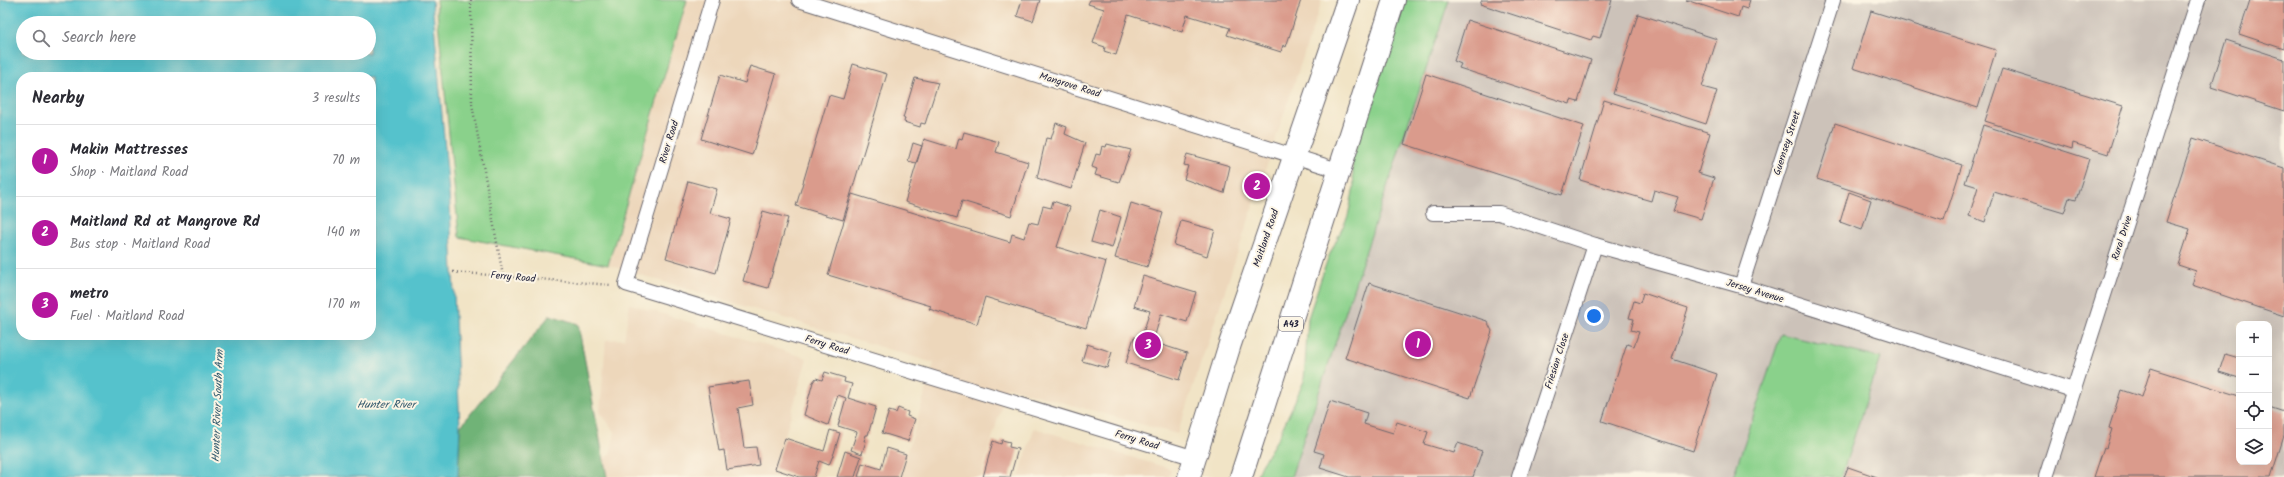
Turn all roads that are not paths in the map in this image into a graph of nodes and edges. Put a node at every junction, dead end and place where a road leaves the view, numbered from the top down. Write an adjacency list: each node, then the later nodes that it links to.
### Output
1 (712, 0): 11 (street, River Road)
2 (799, 0): 7 (street, Mangrove Road)
3 (1348, 0): 7 (highway, Maitland Road)
4 (1394, 0): 8 (highway, A43)
5 (1833, 0): 12 (street, Guernsey Street)
6 (2198, 0): 13 (street, Rural Drive)
7 (1293, 155): 8 (street, Mangrove Road); 14 (highway, Maitland Road)
8 (1341, 171): 15 (highway, A43)
9 (1433, 213): 10 (street, Jersey Avenue)
10 (1595, 245): 12 (street, Jersey Avenue); 16 (street, Friesian Close)
11 (626, 284): 14 (street, Ferry Road)
12 (1741, 286): 13 (street, Jersey Avenue)
13 (2074, 390): 17 (street, Rural Drive)
14 (1192, 467)
15 (1240, 477)
16 (1519, 477)
17 (2046, 477)

